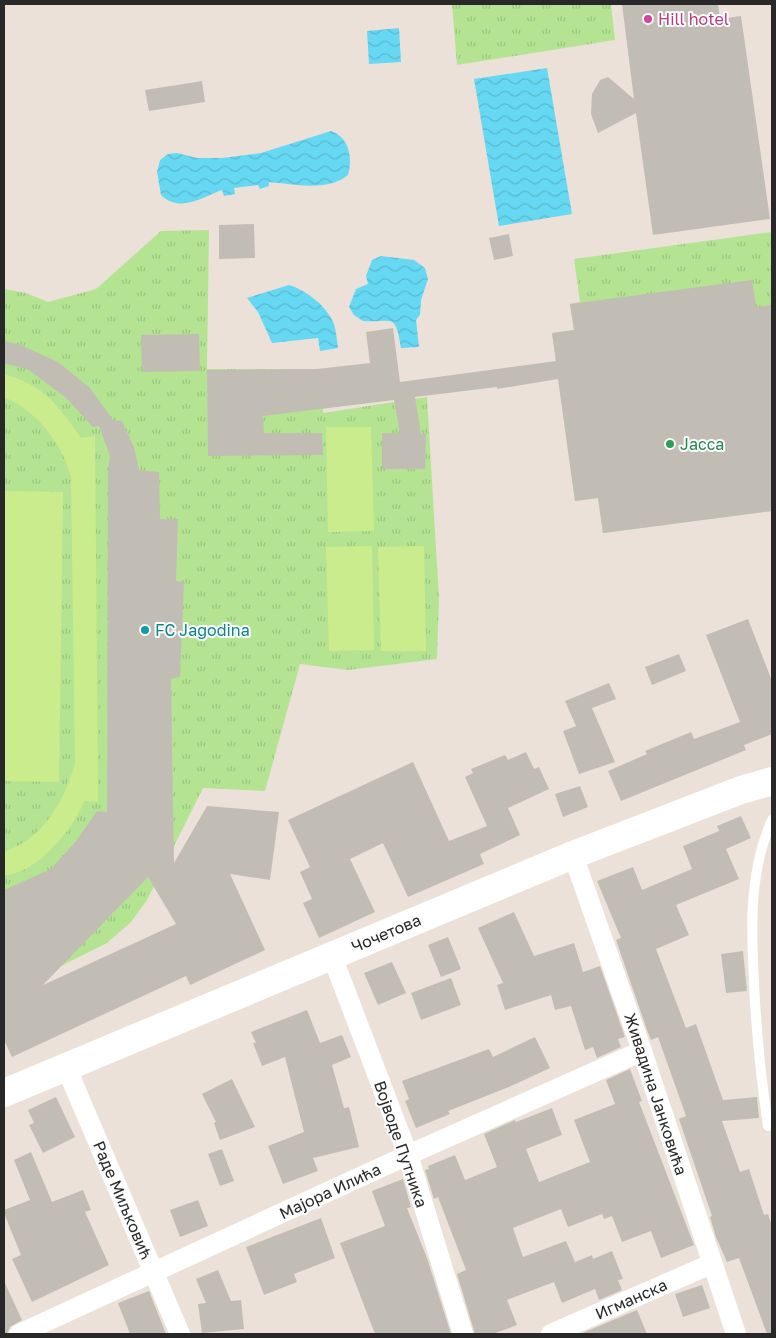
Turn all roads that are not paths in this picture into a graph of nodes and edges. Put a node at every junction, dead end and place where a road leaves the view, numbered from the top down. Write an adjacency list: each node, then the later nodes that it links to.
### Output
1 (772, 781): 3 (street, Чочетова)
2 (772, 820): 8 (lane)
3 (573, 855): 4 (street, Чочетова); 5 (street, Живадина Јанковића)
4 (332, 956): 6 (street, Чочетова); 9 (street, Војводе Путника)
5 (642, 1051): 9 (street, Мајора Илића); 10 (street, Живадина Јанковића)
6 (66, 1067): 7 (street, Чочетова); 11 (street, Раде Миљковић)
7 (4, 1093)
8 (768, 1126)
9 (408, 1155): 11 (street, Мајора Илића); 14 (street, Војводе Путника)
10 (711, 1264): 15 (street, Игманска); 16 (street, Живадина Јанковића)
11 (154, 1272): 12 (street, Мајора Илића); 13 (street, Раде Миљковић)
12 (19, 1334)
13 (180, 1334)
14 (463, 1334)
15 (551, 1334)
16 (736, 1334)

